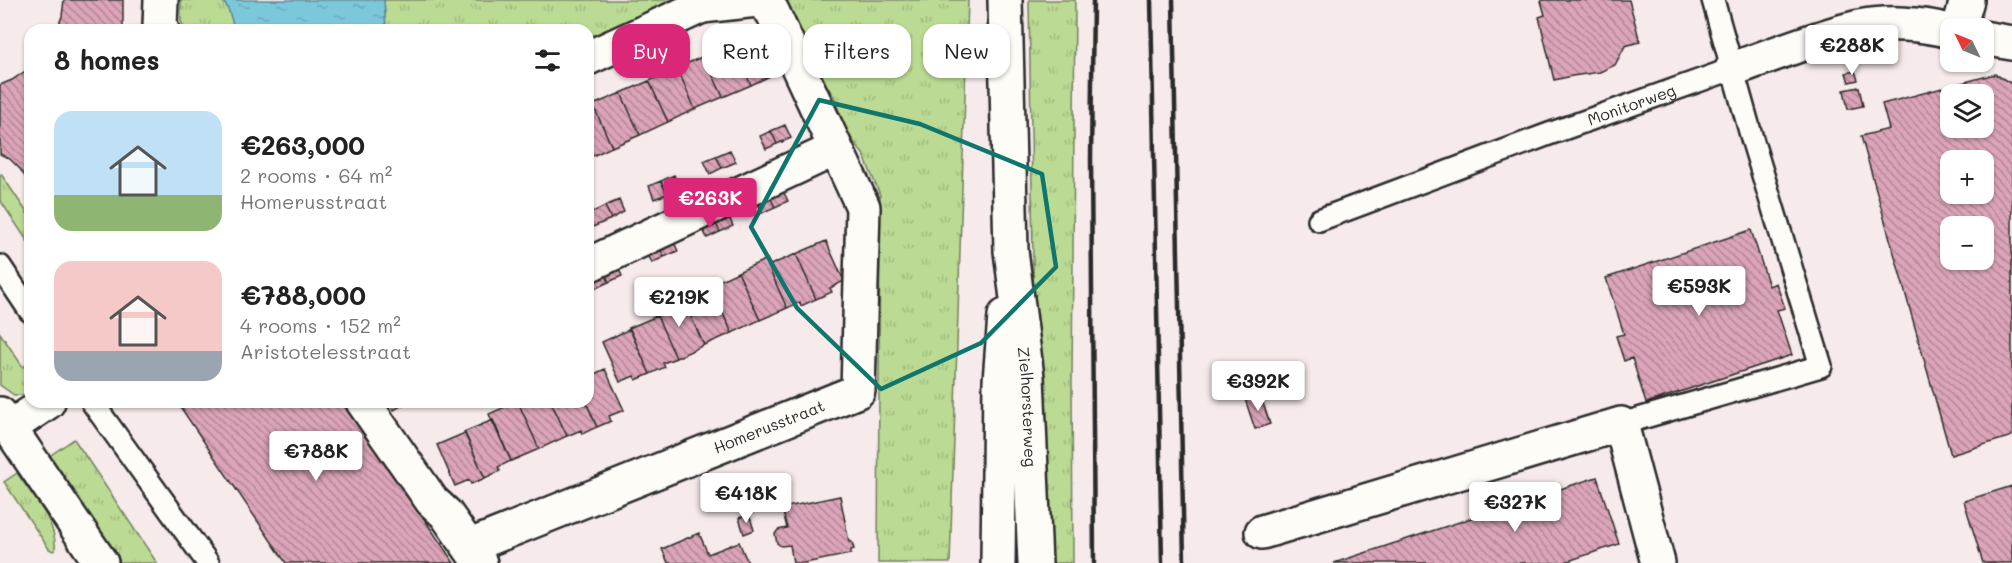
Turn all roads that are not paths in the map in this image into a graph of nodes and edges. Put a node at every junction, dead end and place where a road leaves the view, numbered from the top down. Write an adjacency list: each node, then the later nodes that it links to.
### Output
1 (160, 0): 8 (street)
2 (759, 0): 6 (street); 14 (street, Homerusstraat)
3 (1005, 0): 16 (street, Zielhorsterweg)
4 (1713, 0): 13 (lane)
5 (1966, 0): 7 (street)
6 (702, 3): 12 (street)
7 (1962, 18)
8 (160, 24)
9 (1940, 29): 13 (street, Monitorweg)
10 (1994, 40): 11 (street)
11 (2012, 43)
12 (594, 55)
13 (1732, 69): 15 (lane, Monitorweg); 24 (lane)
14 (836, 149): 17 (street); 26 (street, Homerusstraat)
15 (1319, 220)
16 (1011, 252): 29 (street, Zielhorsterweg); 30 (street, Zielhorsterweg)
17 (594, 262)
18 (0, 266): 19 (lane)
19 (24, 301)
20 (34, 408): 23 (street)
21 (96, 408): 28 (lane)
22 (367, 408): 26 (street)
23 (5, 421): 27 (street)
24 (1621, 424): 25 (street); 31 (street)
25 (1262, 532)
26 (475, 554)
27 (91, 560)
28 (208, 563)
29 (998, 563)
30 (1035, 563)
31 (1658, 563)

